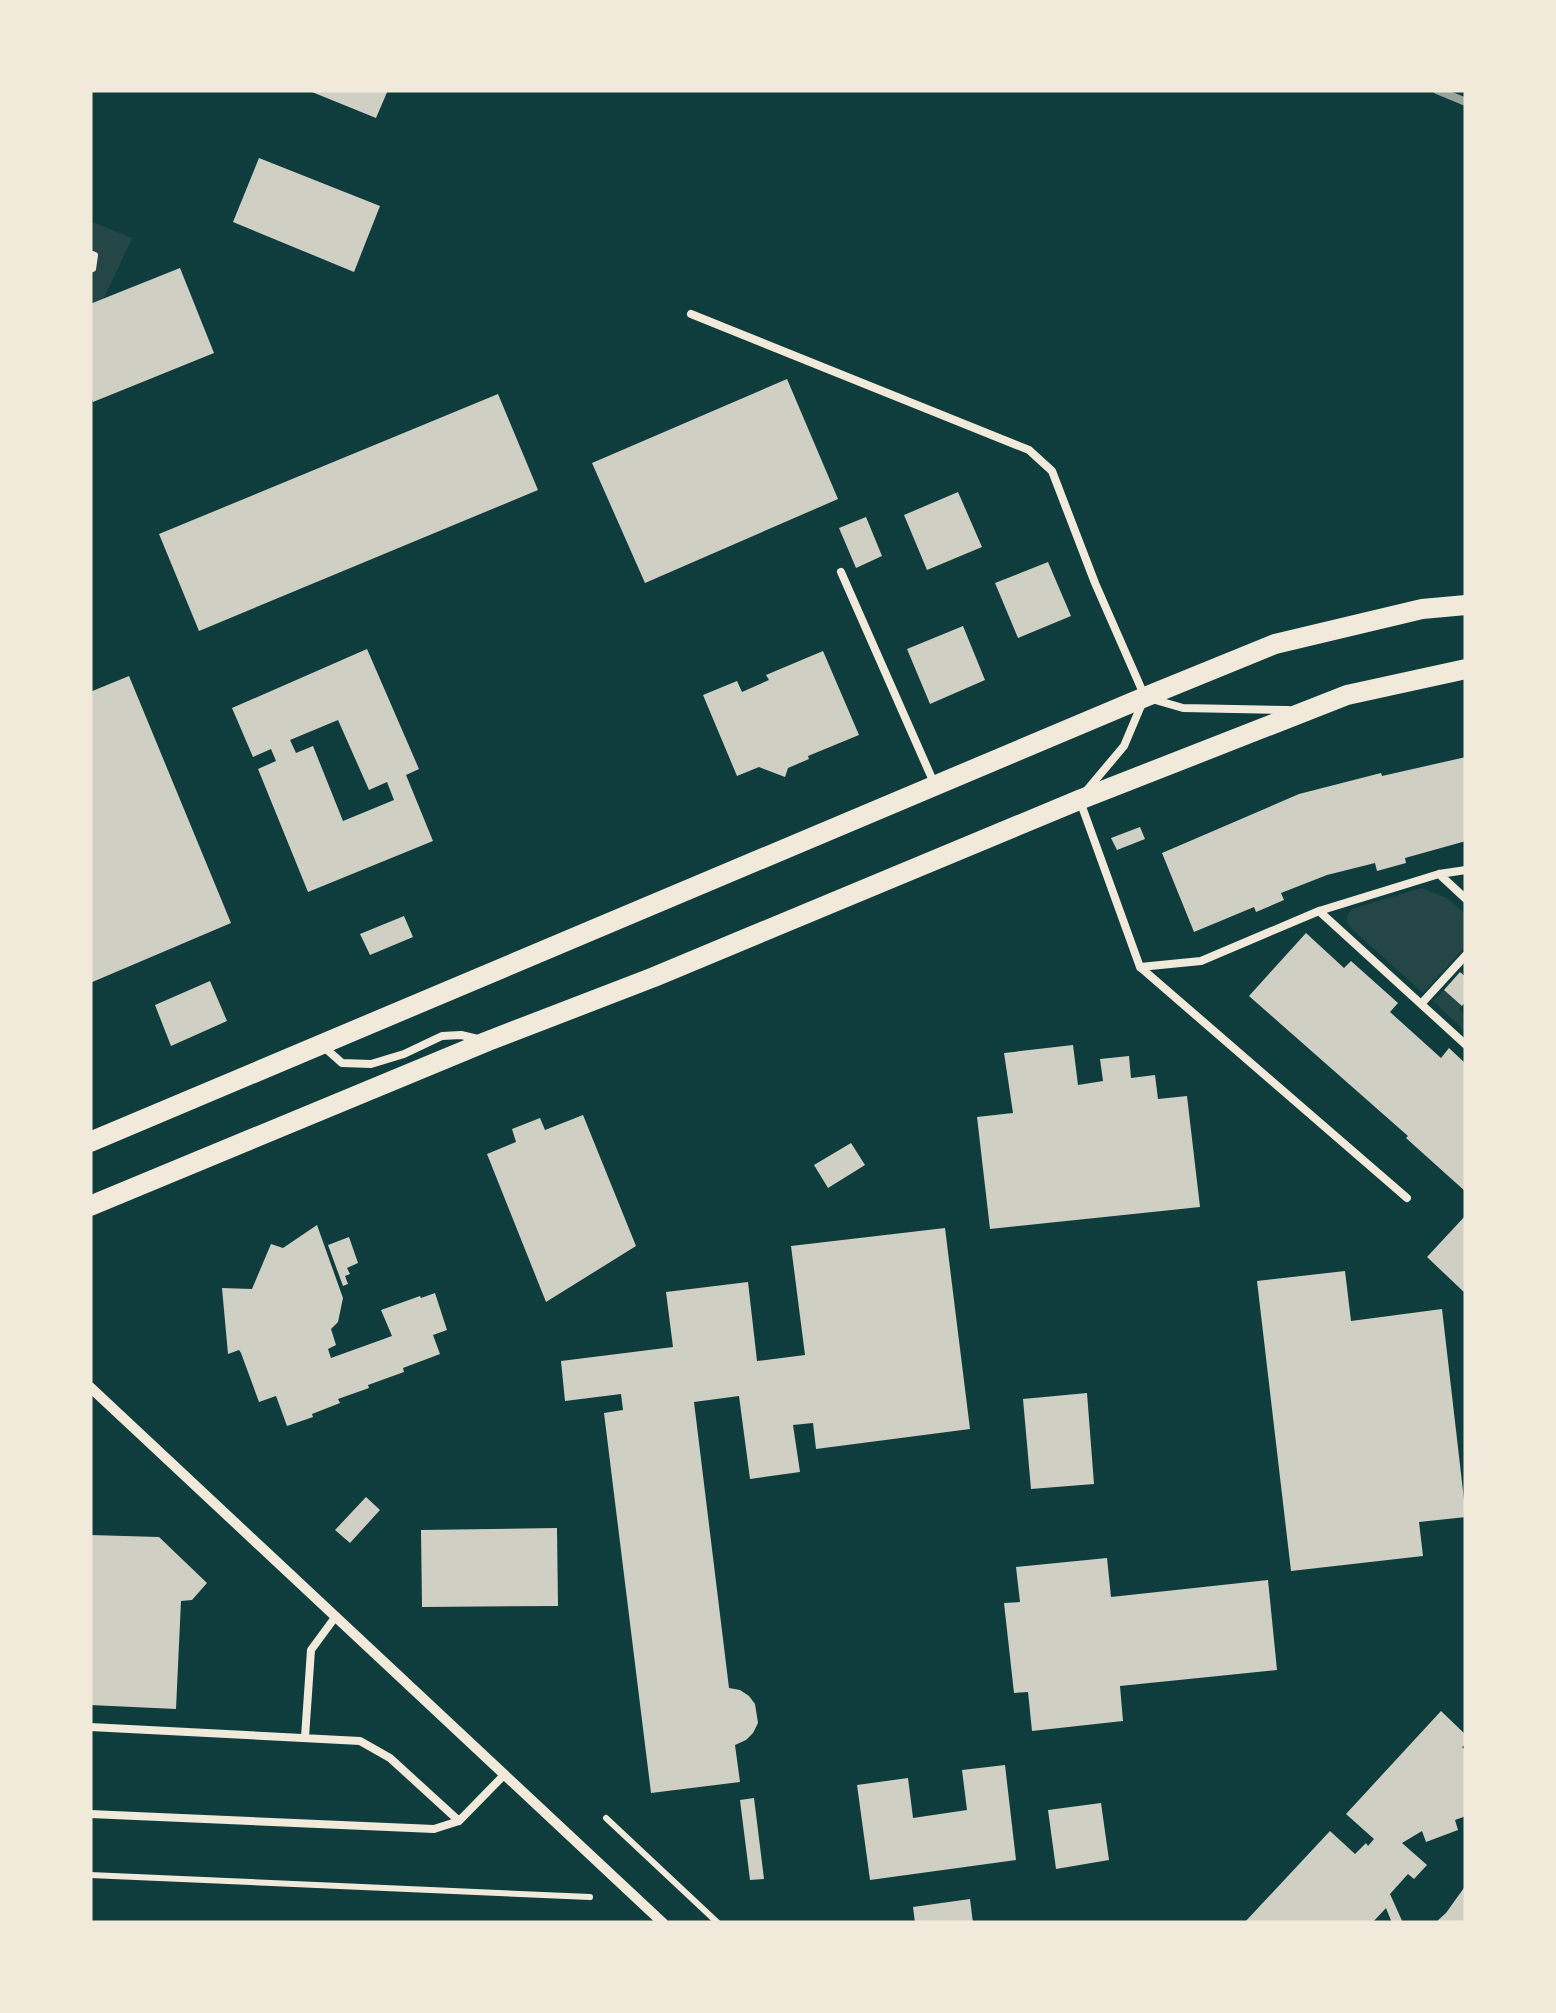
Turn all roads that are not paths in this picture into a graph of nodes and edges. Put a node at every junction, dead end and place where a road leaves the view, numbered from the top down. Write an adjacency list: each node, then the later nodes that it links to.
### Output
1 (690, 314): 5 (lane)
2 (840, 572): 7 (lane)
3 (1466, 606): 5 (main road)
4 (1466, 670): 6 (main road)
5 (1144, 697): 6 (lane); 7 (main road); 8 (lane)
6 (1304, 711): 8 (main road)
7 (935, 786): 17 (main road)
8 (1079, 800): 14 (lane); 16 (main road)
9 (1466, 870): 10 (lane)
10 (1438, 874): 11 (lane); 12 (lane)
11 (1466, 898)
12 (1319, 911): 14 (lane); 15 (lane)
13 (1466, 955): 15 (lane)
14 (1140, 967): 20 (lane)
15 (1421, 1004): 18 (lane)
16 (488, 1041): 17 (lane); 21 (main road)
17 (321, 1044): 19 (main road)
18 (1466, 1045)
19 (90, 1142)
20 (1407, 1198)
21 (90, 1206)
22 (90, 1388): 23 (street)
23 (336, 1616): 25 (lane); 26 (street)
24 (90, 1727): 25 (lane)
25 (306, 1737): 28 (lane)
26 (505, 1774): 28 (lane); 29 (street)
27 (90, 1814): 28 (lane)
28 (459, 1822)
29 (664, 1923)

